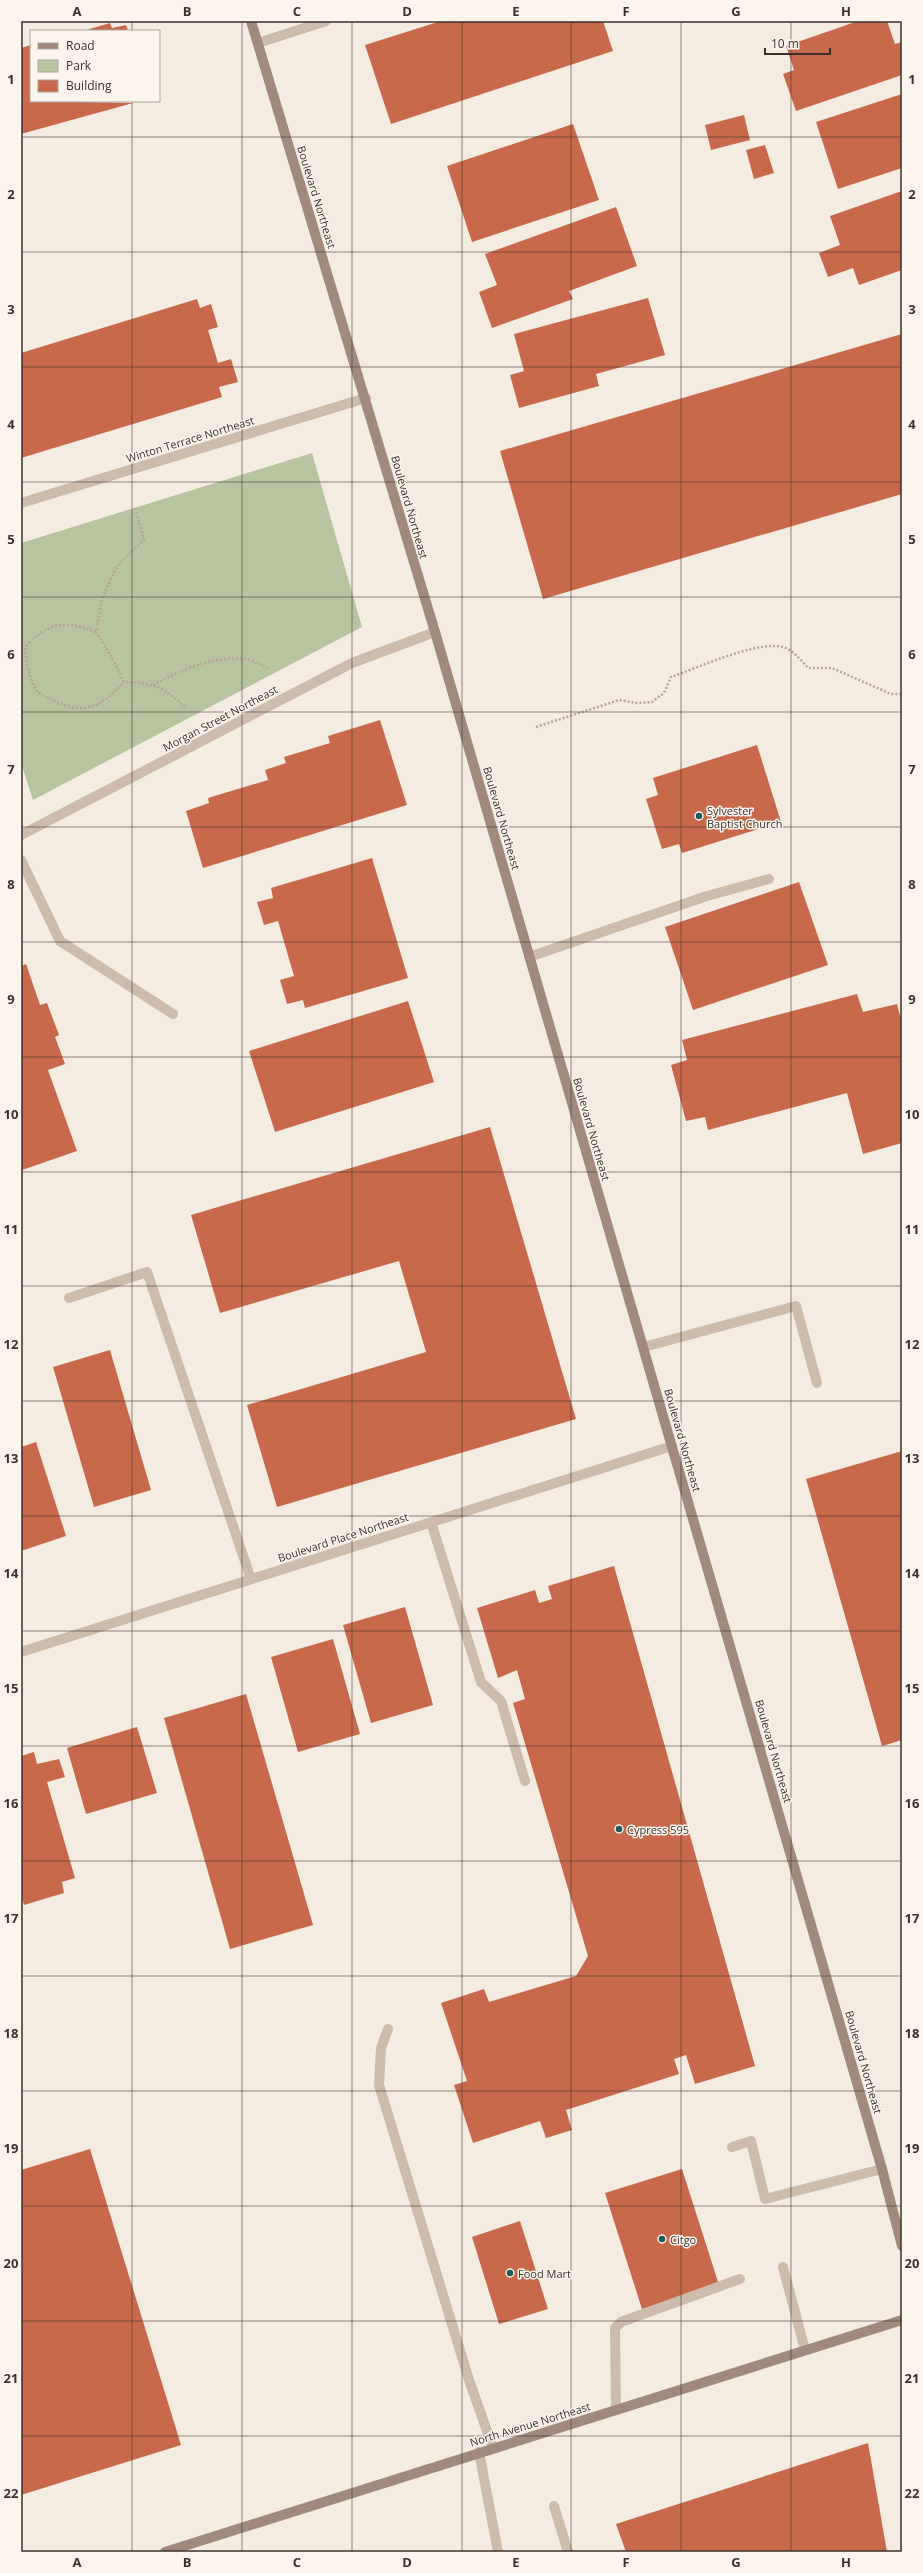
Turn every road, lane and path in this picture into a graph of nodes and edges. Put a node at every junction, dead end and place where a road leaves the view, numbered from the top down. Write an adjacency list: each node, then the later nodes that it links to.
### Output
1 (251, 21): 3 (main road, Boulevard Northeast)
2 (326, 21): 3 (street)
3 (258, 43): 4 (main road, Boulevard Northeast)
4 (366, 398): 5 (street, Winton Terrace Northeast); 8 (main road, Boulevard Northeast)
5 (21, 503)
6 (135, 508): 7 (path)
7 (96, 632): 10 (path); 10 (path)
8 (435, 632): 15 (street, Morgan Street Northeast); 18 (main road, Boulevard Northeast)
9 (268, 668): 11 (path)
10 (124, 682): 11 (path)
11 (153, 686): 13 (path)
12 (902, 694): 14 (path)
13 (186, 708)
14 (536, 727)
15 (21, 835)
16 (21, 860): 19 (street)
17 (769, 879): 18 (street)
18 (530, 957): 21 (main road, Boulevard Northeast)
19 (173, 1014)
20 (69, 1298): 25 (street)
21 (644, 1347): 22 (street); 23 (main road, Boulevard Northeast)
22 (817, 1383)
23 (672, 1446): 24 (street, Boulevard Place Northeast); 30 (main road, Boulevard Northeast)
24 (431, 1522): 25 (street, Boulevard Place Northeast); 27 (street)
25 (251, 1578): 26 (street, Boulevard Place Northeast)
26 (21, 1652)
27 (525, 1781)
28 (388, 2029): 37 (street)
29 (732, 2147): 30 (street)
30 (882, 2169): 31 (main road, Boulevard Northeast)
31 (902, 2246)
32 (783, 2267): 35 (street)
33 (740, 2279): 36 (street)
34 (902, 2320): 35 (main road, North Avenue Northeast)
35 (805, 2350): 36 (main road, North Avenue Northeast)
36 (616, 2410): 37 (main road, North Avenue Northeast)
37 (494, 2448): 38 (main road, North Avenue Northeast)
38 (479, 2452): 40 (main road, North Avenue Northeast); 41 (street)
39 (554, 2506): 42 (street)
40 (165, 2552)
41 (498, 2552)
42 (568, 2552)

